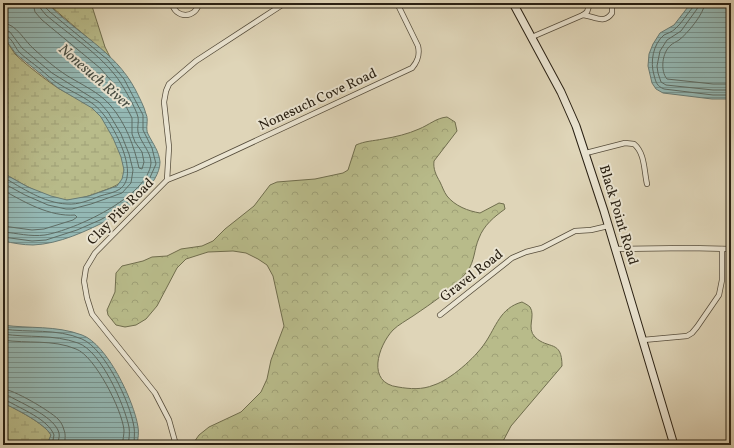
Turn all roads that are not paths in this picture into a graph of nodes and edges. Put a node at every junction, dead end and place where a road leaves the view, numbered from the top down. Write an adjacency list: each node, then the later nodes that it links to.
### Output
1 (172, 3): 2 (street)
2 (199, 3)
3 (285, 3): 11 (street, Clay Pits Road)
4 (397, 3): 11 (street, Nonesuch Cove Road)
5 (513, 3): 9 (main road, Black Point Road)
6 (590, 3): 8 (street)
7 (612, 3): 8 (street)
8 (583, 15): 9 (street)
9 (532, 37): 10 (main road, Black Point Road)
10 (586, 154): 12 (street); 13 (main road, Black Point Road)
11 (167, 180): 19 (street, Clay Pits Road)
12 (647, 184)
13 (608, 226): 14 (main road, Black Point Road); 17 (street, Gravel Road)
14 (616, 249): 15 (street); 18 (main road, Black Point Road)
15 (722, 249): 16 (street); 18 (street)
16 (731, 249)
17 (440, 315)
18 (643, 340): 20 (main road, Black Point Road)
19 (176, 445)
20 (674, 445)

